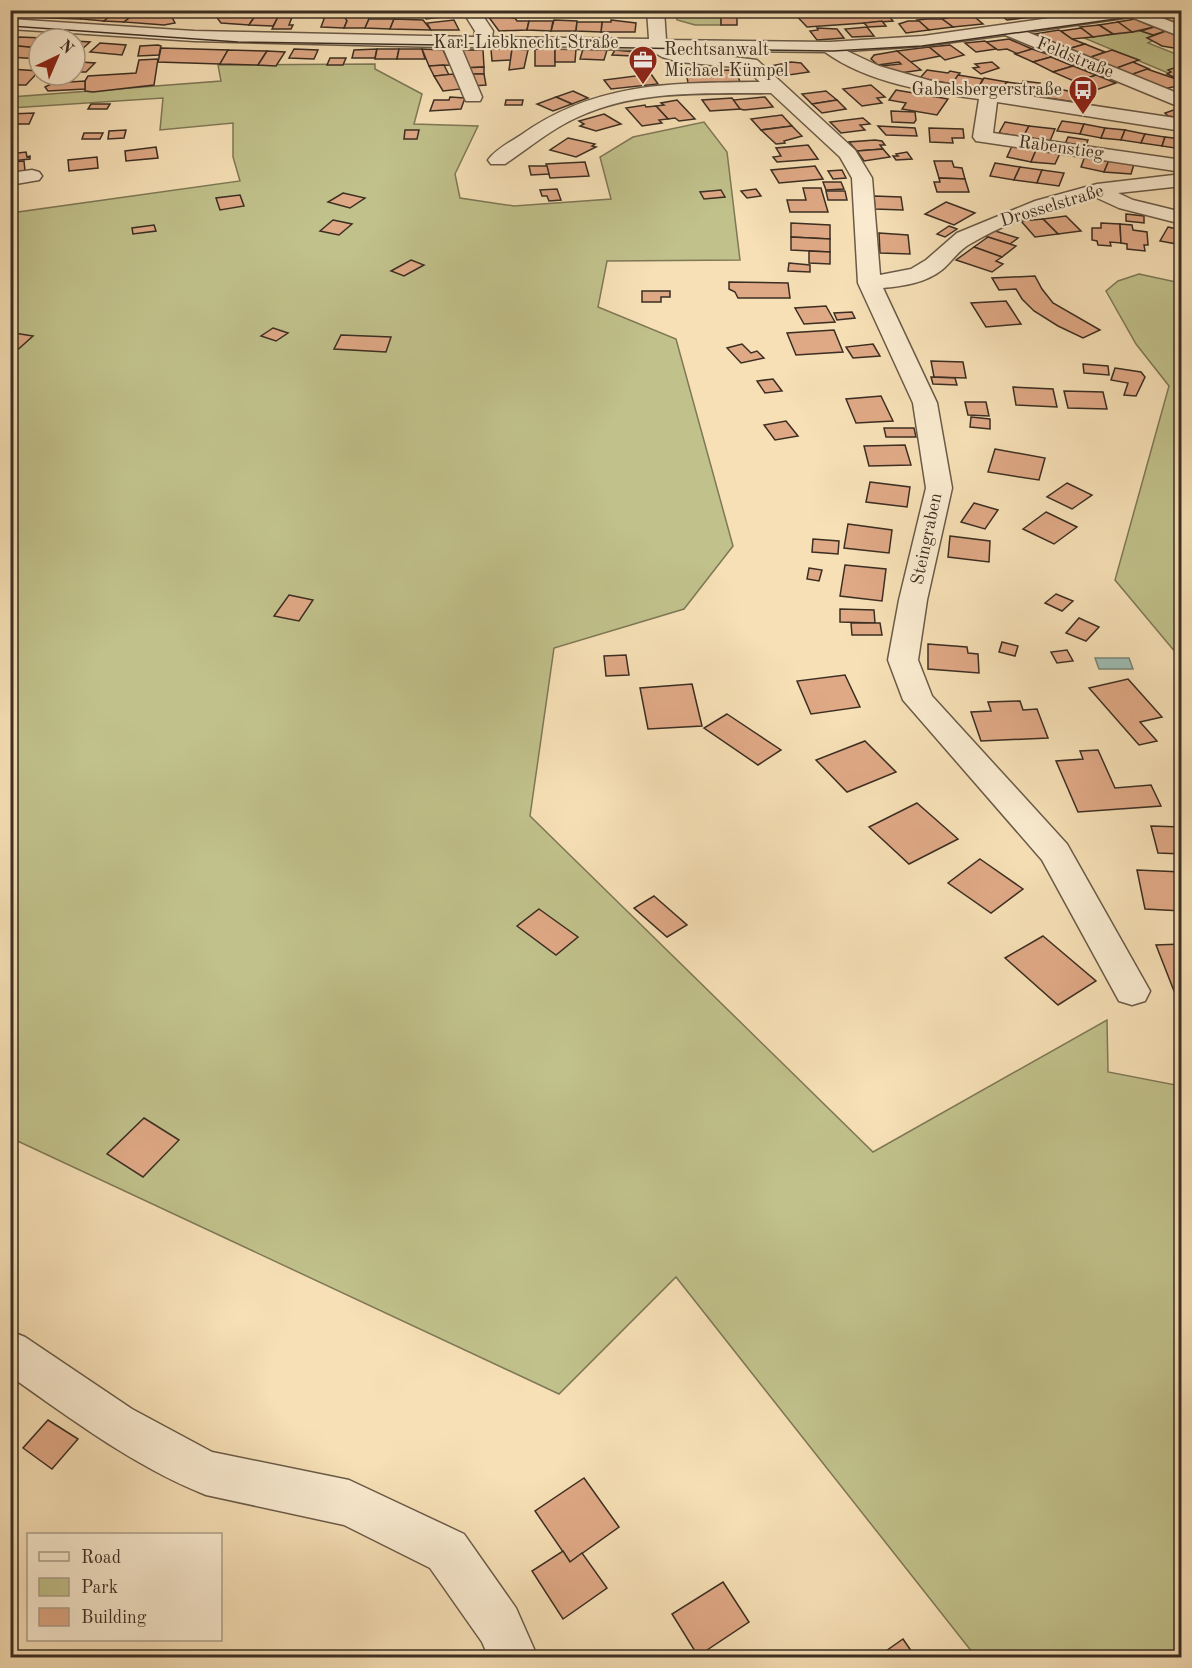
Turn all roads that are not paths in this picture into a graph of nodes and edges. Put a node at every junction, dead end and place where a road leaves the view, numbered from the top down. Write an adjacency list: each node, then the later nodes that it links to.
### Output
1 (470, 10): 9 (street)
2 (655, 10): 10 (street)
3 (1136, 11): 6 (street, Karl-Liebknecht-Straße); 7 (street)
4 (987, 17): 6 (street, Feldstraße)
5 (10, 24): 8 (street, Karl-Liebknecht-Straße)
6 (1007, 30): 11 (street, Karl-Liebknecht-Straße); 15 (street, Feldstraße)
7 (1182, 32)
8 (450, 42): 9 (street, Karl-Liebknecht-Straße); 14 (street)
9 (482, 43): 10 (street, Karl-Liebknecht-Straße)
10 (658, 44): 11 (street, Karl-Liebknecht-Straße); 12 (street, Steingraben)
11 (830, 47): 13 (street)
12 (776, 87): 18 (street); 25 (street, Steingraben)
13 (989, 95): 16 (street); 19 (street, Rabenstieg)
14 (473, 97)
15 (1178, 98): 16 (street)
16 (1136, 118): 17 (street)
17 (1182, 125)
18 (498, 160)
19 (1182, 166)
20 (32, 176): 21 (street)
21 (10, 179)
22 (1182, 180): 23 (street, Drosselstraße)
23 (1097, 190): 24 (street); 25 (street, Drosselstraße)
24 (1182, 218)
25 (868, 283): 26 (street, Steingraben)
26 (1132, 991)
27 (10, 1351): 28 (street)
28 (514, 1658)

